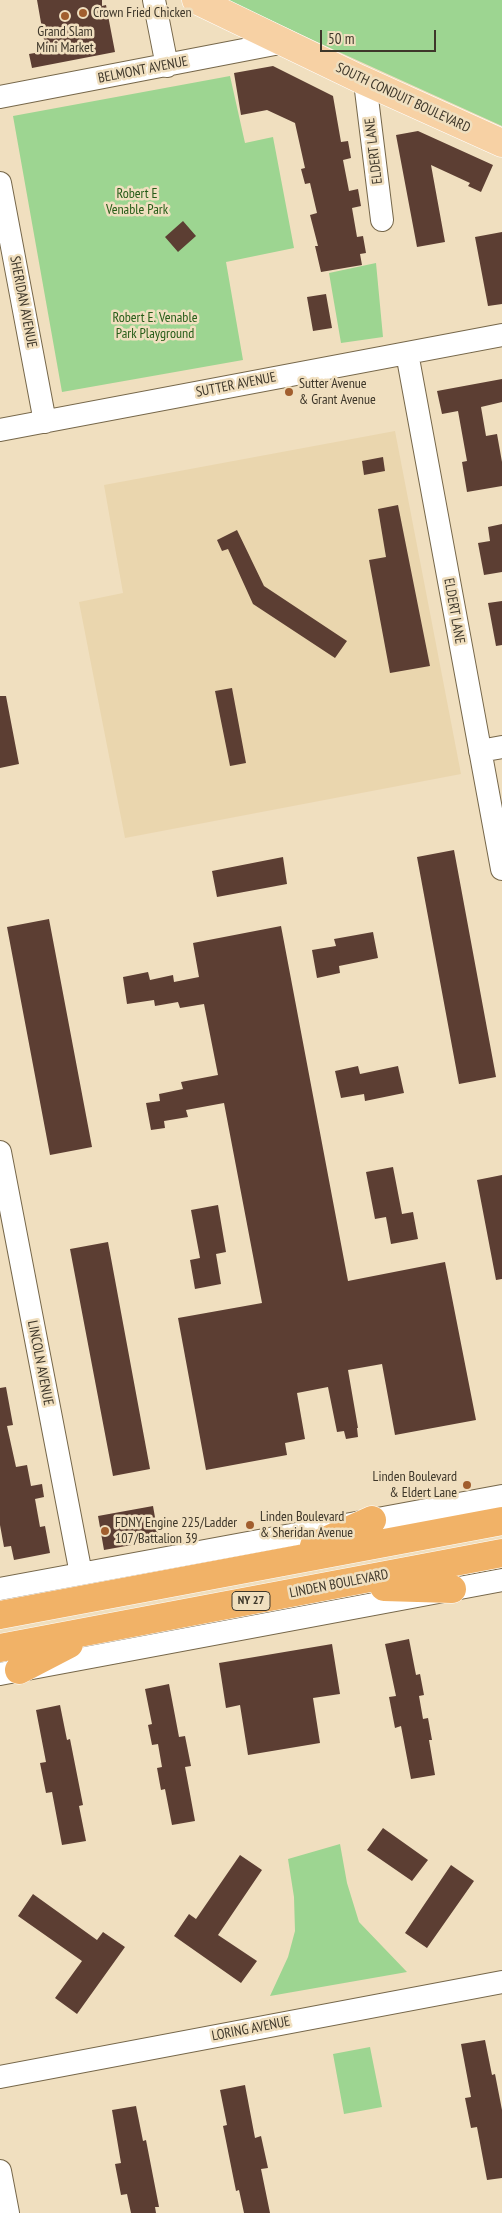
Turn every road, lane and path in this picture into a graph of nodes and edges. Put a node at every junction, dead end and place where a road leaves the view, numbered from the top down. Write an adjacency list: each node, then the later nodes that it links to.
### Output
1 (154, 0): 4 (street)
2 (196, 0): 3 (main road, SOUTH CONDUIT BOULEVARD)
3 (286, 42): 4 (street, BELMONT AVENUE); 5 (main road, SOUTH CONDUIT BOULEVARD)
4 (167, 66): 6 (street, BELMONT AVENUE)
5 (365, 82): 7 (main road, SOUTH CONDUIT BOULEVARD); 9 (street, ELDERT LANE)
6 (0, 97)
7 (502, 143)
8 (0, 183): 12 (street, SHERIDAN AVENUE)
9 (382, 220)
10 (502, 335): 11 (street, SUTTER AVENUE)
11 (407, 353): 12 (street, SUTTER AVENUE); 15 (street, ELDERT LANE)
12 (45, 422): 13 (street, SUTTER AVENUE)
13 (0, 430)
14 (502, 747): 15 (street)
15 (480, 751): 16 (street, ELDERT LANE)
16 (502, 869)
17 (0, 1152): 18 (street, LINCOLN AVENUE)
18 (10, 1254): 24 (street, LINCOLN AVENUE)
19 (502, 1496): 20 (street)
20 (372, 1520): 23 (highway); 24 (street)
21 (502, 1521): 23 (highway, NY 27)
22 (502, 1553): 26 (highway, LINDEN BOULEVARD / NY 27)
23 (274, 1564): 29 (highway, NY 27)
24 (81, 1574): 27 (street)
25 (502, 1580): 28 (street, LINDEN BOULEVARD)
26 (335, 1585): 28 (highway); 30 (highway, LINDEN BOULEVARD / NY 27)
27 (0, 1589)
28 (452, 1589): 32 (street, LINDEN BOULEVARD)
29 (0, 1615)
30 (92, 1631): 31 (highway, LINDEN BOULEVARD / NY 27); 32 (highway)
31 (0, 1648)
32 (10, 1672)
33 (502, 1982): 34 (street, LORING AVENUE)
34 (0, 2077)
35 (0, 2171): 36 (street)
36 (8, 2213)

